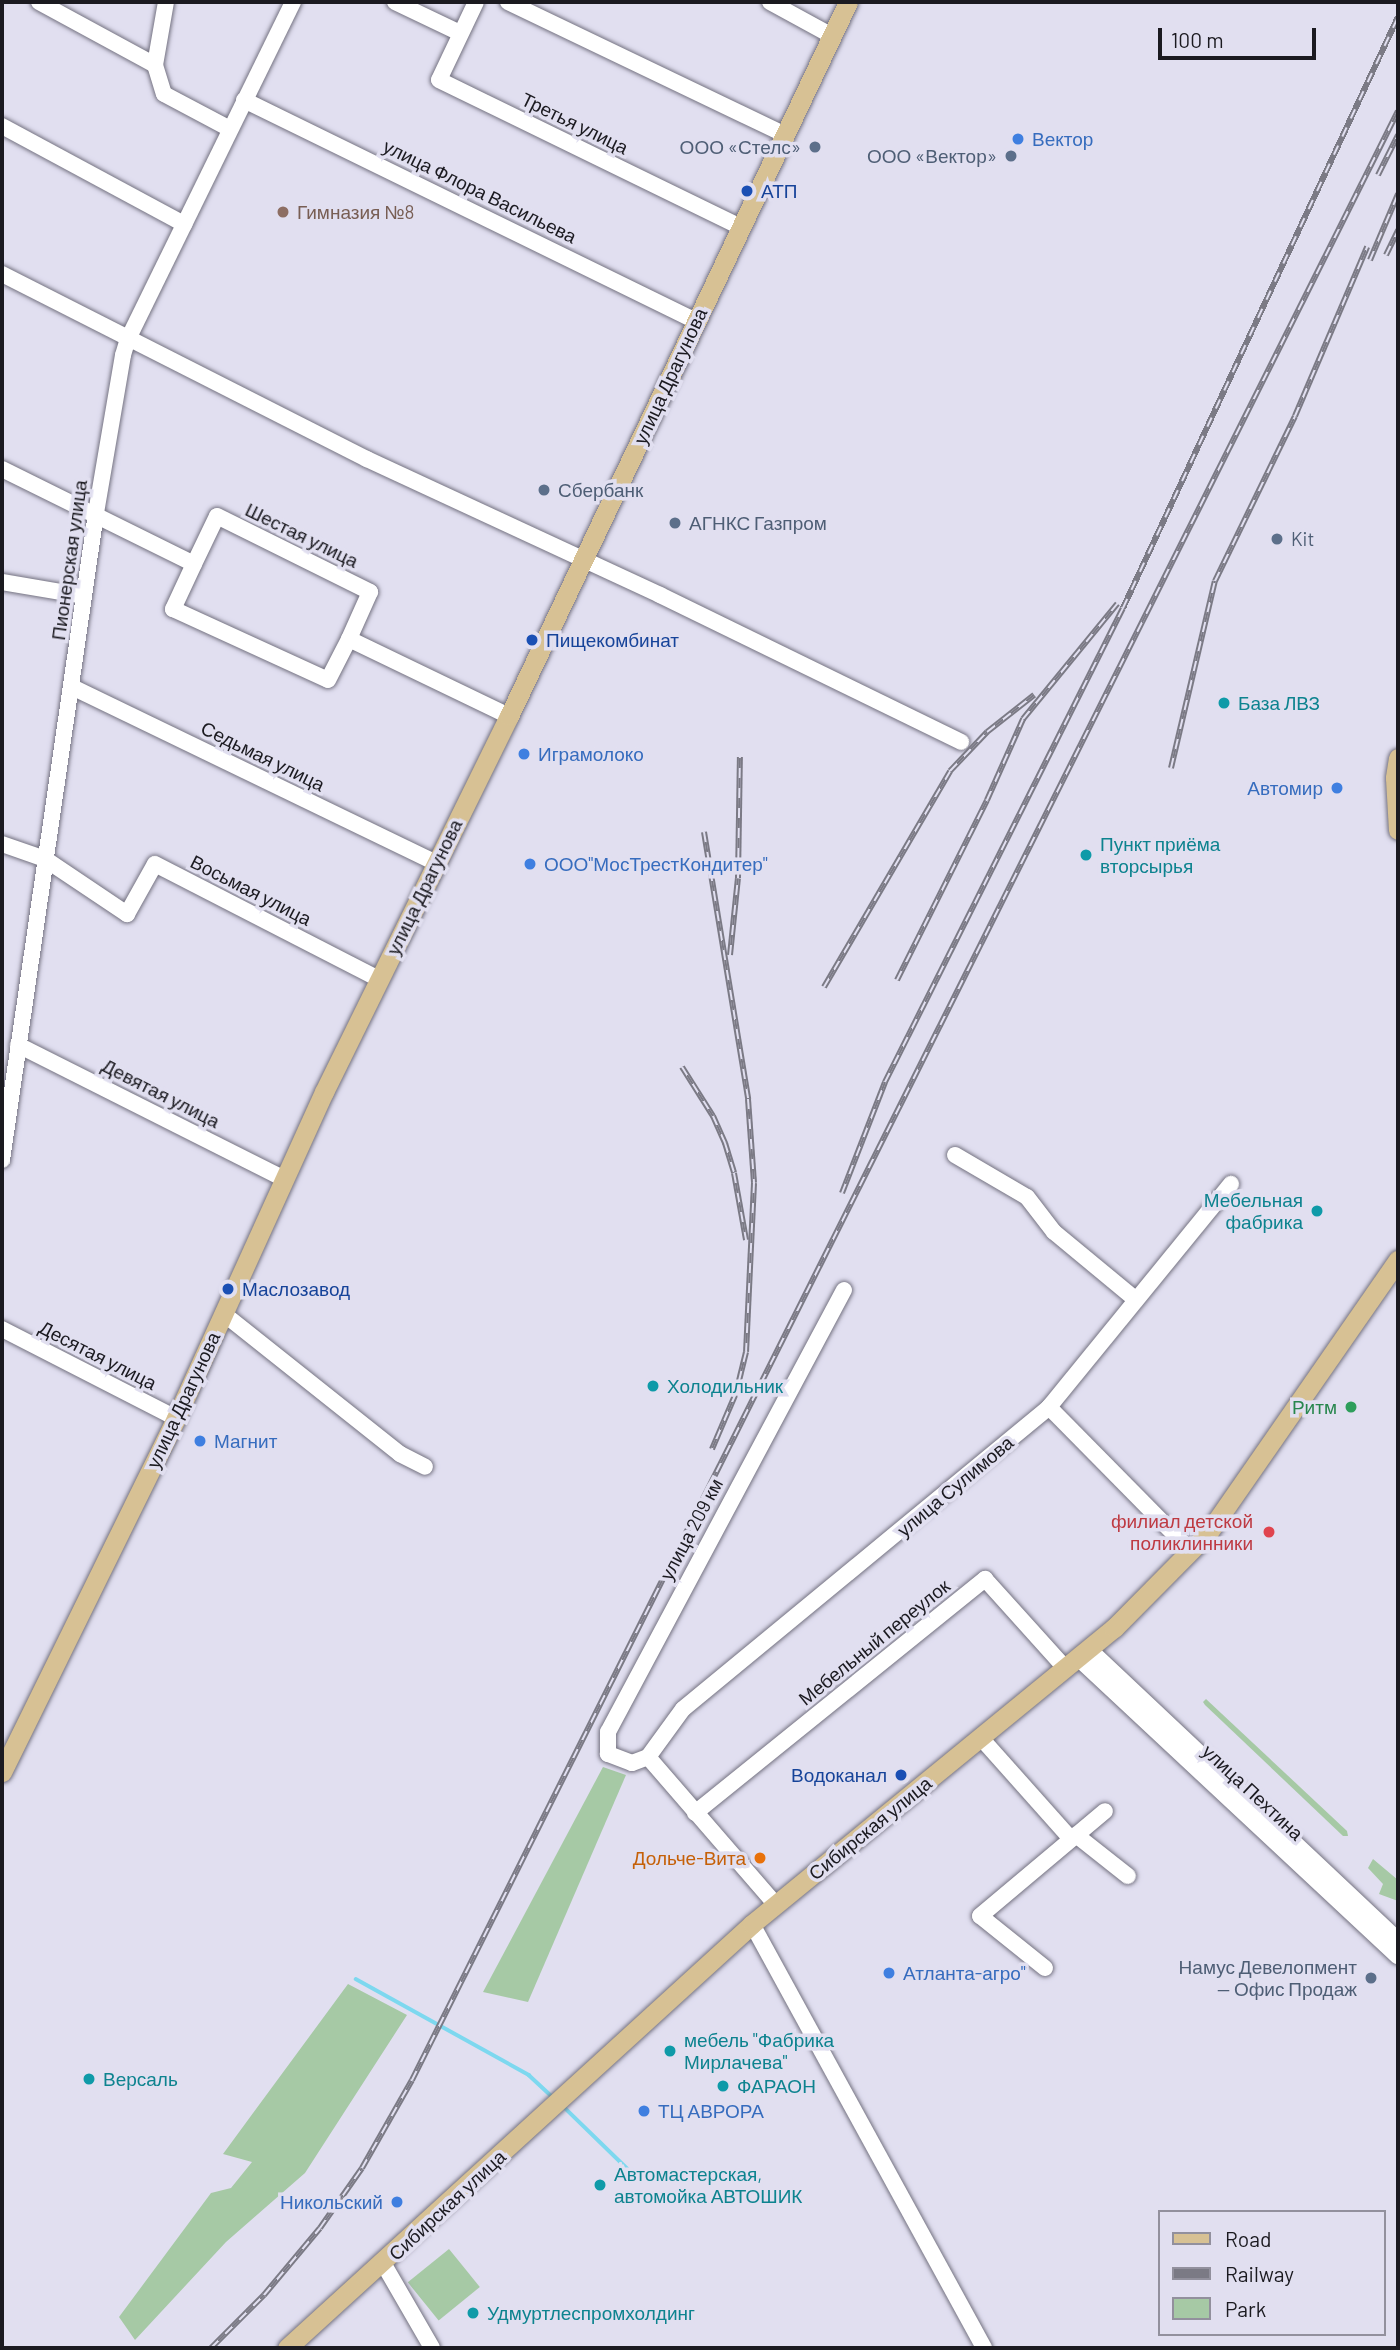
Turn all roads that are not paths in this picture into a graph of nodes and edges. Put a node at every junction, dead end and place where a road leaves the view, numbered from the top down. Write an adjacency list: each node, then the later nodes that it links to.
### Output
1 (39, 2): 11 (street)
2 (166, 2): 11 (street)
3 (293, 2): 12 (street, Пионерская улица)
4 (395, 2): 9 (street)
5 (476, 2): 9 (street, Третья улица)
6 (508, 2): 15 (street)
7 (770, 2): 10 (street)
8 (848, 2): 10 (main road, улица Драгунова)
9 (460, 33): 17 (street, Третья улица)
10 (832, 36): 15 (main road, улица Драгунова)
11 (155, 65): 14 (street)
12 (244, 100): 14 (street, Пионерская улица); 19 (street, улица Флора Васильева)
13 (2, 126): 16 (street)
14 (230, 129): 16 (street, Пионерская улица)
15 (785, 135): 17 (main road, улица Драгунова)
16 (184, 224): 20 (street, Пионерская улица)
17 (740, 227): 19 (main road, улица Драгунова)
18 (2, 274): 20 (street)
19 (696, 321): 23 (main road, улица Драгунова)
20 (128, 339): 22 (street, Пионерская улица); 23 (street)
21 (2, 469): 22 (street)
22 (96, 513): 24 (street); 26 (street, Пионерская улица)
23 (583, 559): 29 (main road, улица Драгунова); 30 (street)
24 (194, 564): 27 (street, Шестая улица); 27 (street, Шестая улица)
25 (2, 582): 26 (street)
26 (84, 596): 28 (street, Пионерская улица)
27 (349, 639): 29 (street)
28 (72, 687): 34 (street, Пионерская улица); 35 (street, Седьмая улица)
29 (509, 716): 35 (main road, улица Драгунова)
30 (961, 742)
31 (1398, 758): 32 (main road)
32 (1398, 830)
33 (2, 844): 34 (street)
34 (44, 859): 36 (street, Восьмая улица); 37 (street, Пионерская улица)
35 (436, 863): 36 (main road, улица Драгунова)
36 (379, 979): 41 (main road, улица Драгунова)
37 (18, 1045): 38 (street, Пионерская улица); 41 (street, Девятая улица)
38 (9, 1062): 40 (street, Пионерская улица)
39 (955, 1155): 45 (street)
40 (2, 1160)
41 (284, 1179): 46 (main road, улица Драгунова)
42 (1231, 1184): 45 (street, улица Сулимова)
43 (1398, 1260): 51 (main road, Сибирская улица)
44 (844, 1290): 54 (street, улица 209 км)
45 (1135, 1299): 48 (street, улица Сулимова)
46 (223, 1314): 49 (main road, улица Драгунова); 50 (street)
47 (2, 1329): 49 (street, Десятая улица)
48 (1049, 1407): 51 (street); 54 (street, улица Сулимова)
49 (176, 1418): 55 (main road, улица Драгунова)
50 (425, 1467)
51 (1191, 1551): 52 (main road, Сибирская улица)
52 (1078, 1659): 53 (main road, Сибирская улица); 57 (street, Мебельный переулок); 62 (street, улица Пехтина); 63 (street, улица Пехтина)
53 (981, 1738): 58 (street); 60 (main road, Сибирская улица)
54 (648, 1756): 57 (street)
55 (2, 1772)
56 (1105, 1811): 58 (street)
57 (695, 1813): 60 (street)
58 (1073, 1837): 59 (street); 64 (street)
59 (1128, 1876)
60 (776, 1905): 61 (main road, Сибирская улица)
61 (752, 1924): 65 (main road, Сибирская улица); 68 (street)
62 (1398, 1940)
63 (1398, 1956)
64 (1045, 1968)
65 (383, 2263): 66 (main road, Сибирская улица); 67 (street)
66 (287, 2348)
67 (432, 2348)
68 (984, 2348)

